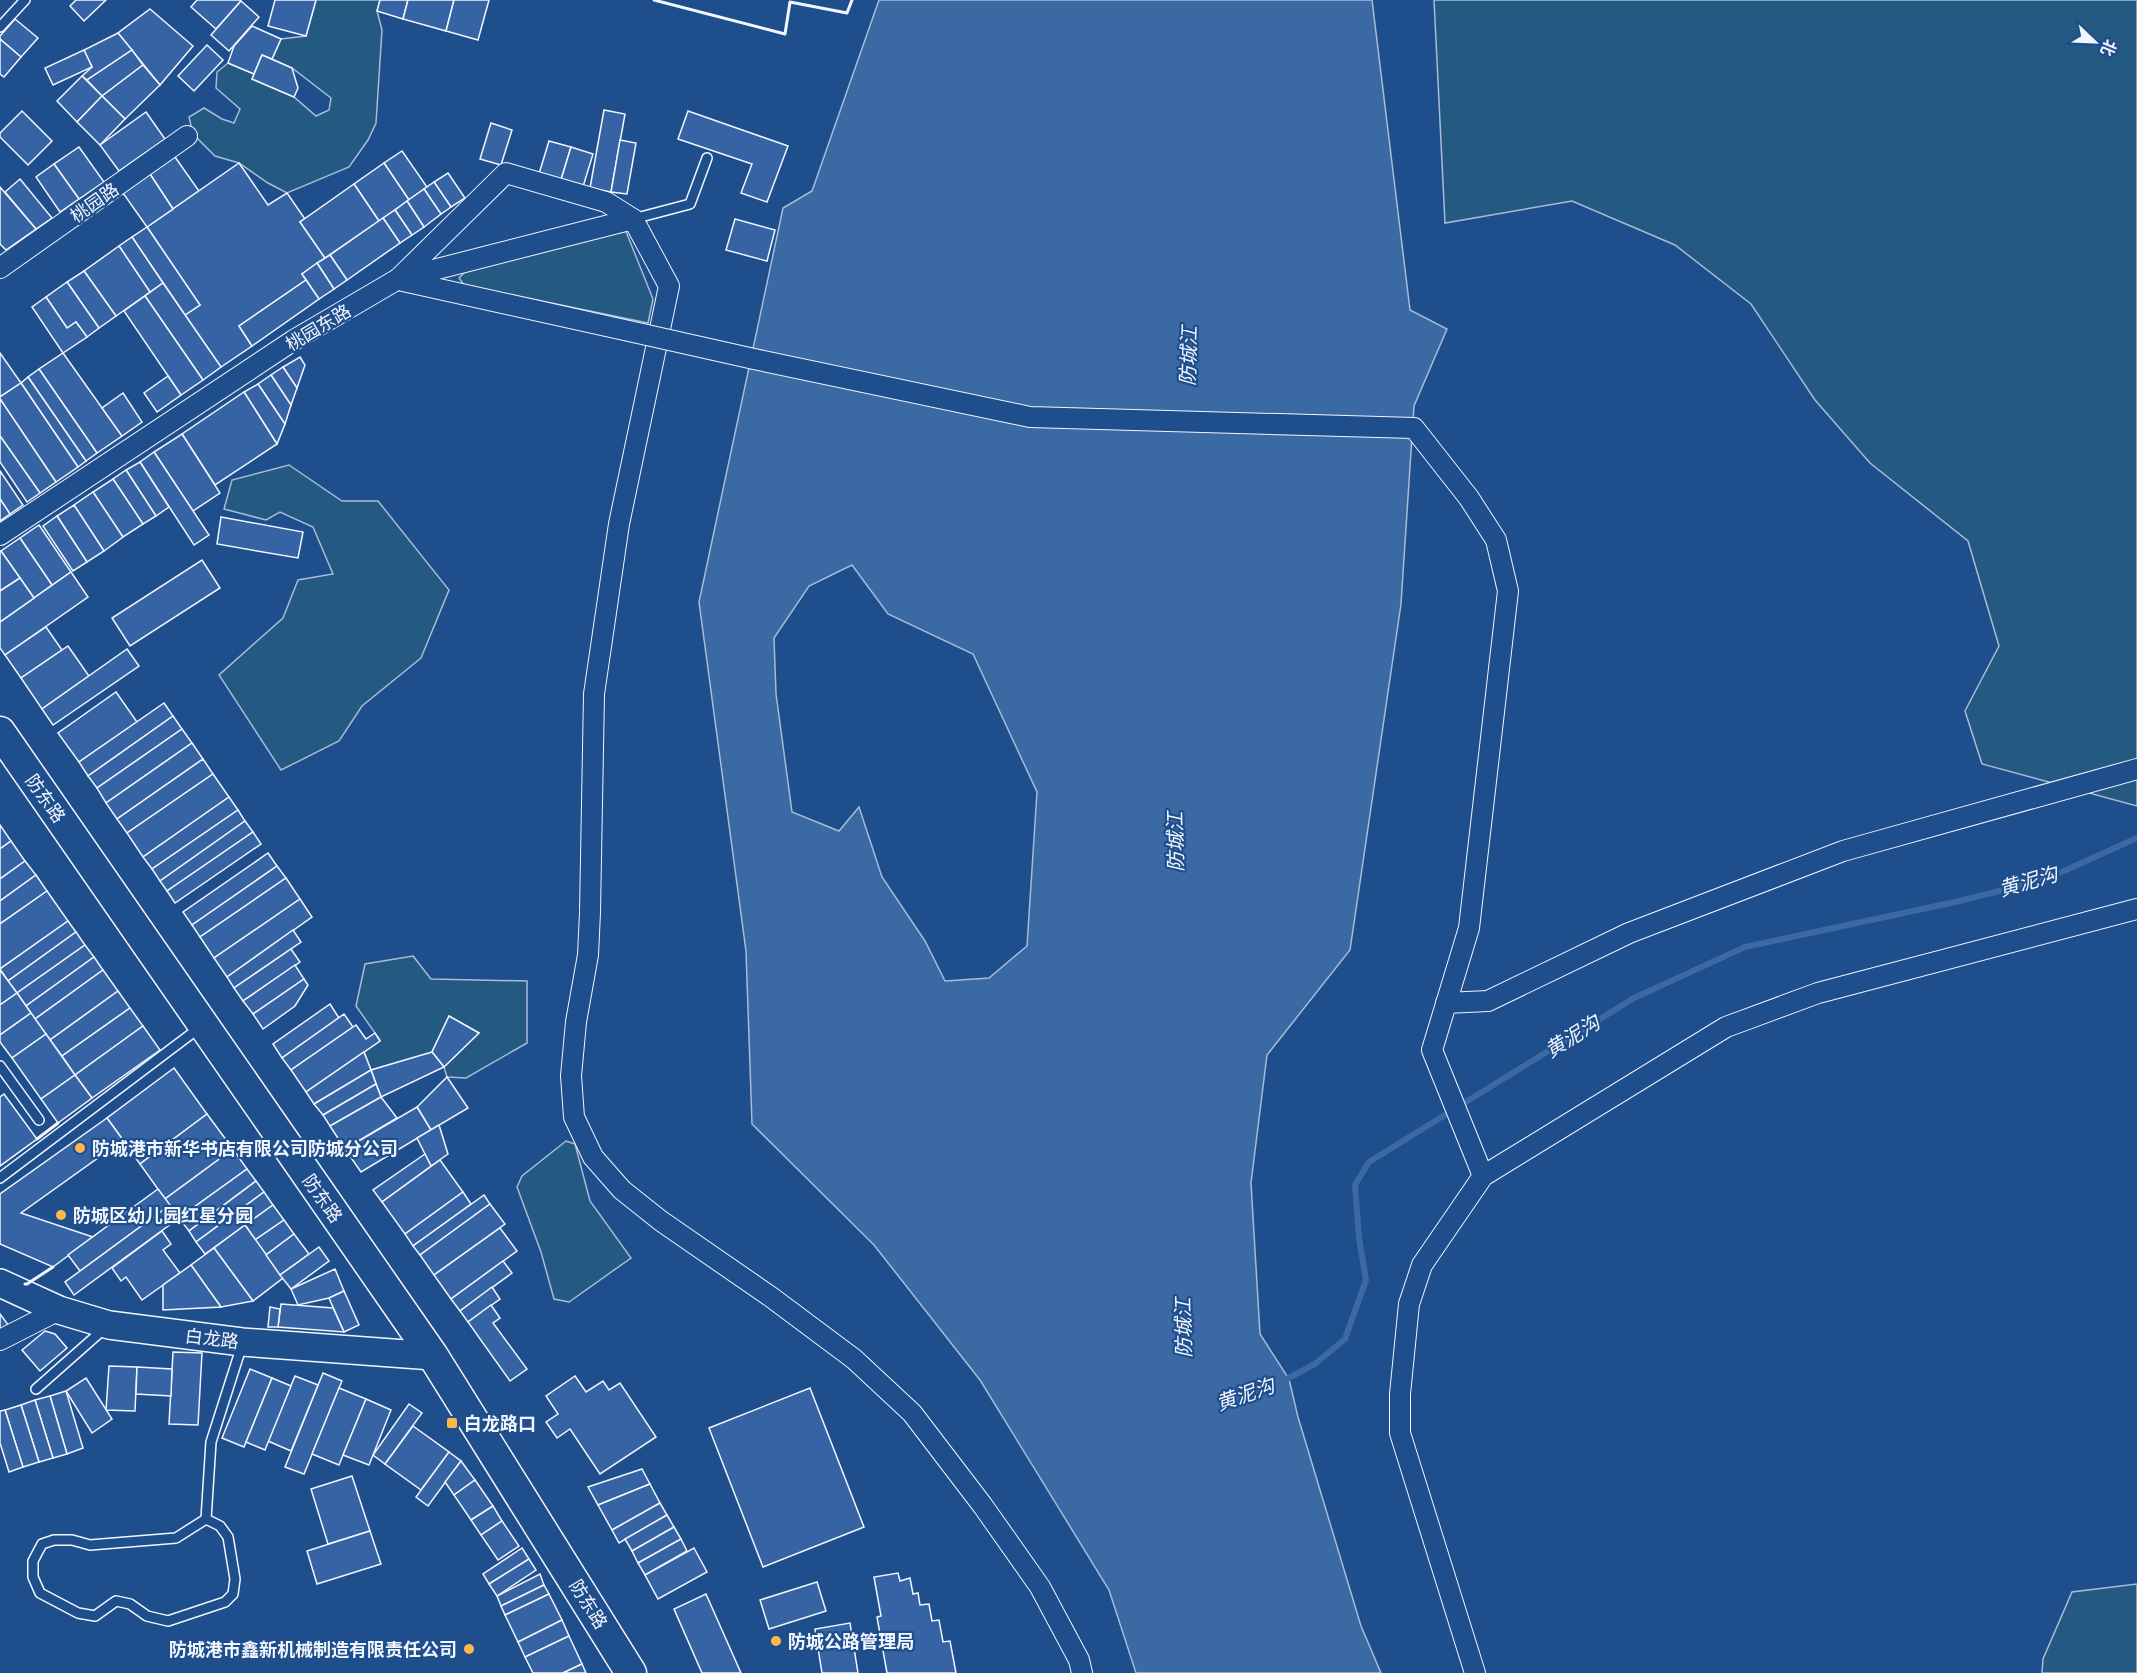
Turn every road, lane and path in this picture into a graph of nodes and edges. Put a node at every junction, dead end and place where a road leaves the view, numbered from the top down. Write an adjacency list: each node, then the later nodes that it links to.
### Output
1 (25, 0): 2 (lane)
2 (0, 27)
3 (188, 136): 6 (street, 桃园路)
4 (707, 158): 5 (lane)
5 (633, 219): 7 (street); 7 (street, 桃园东路); 27 (street)
6 (0, 268)
7 (398, 279): 8 (street, 桃园东路); 12 (street, bridge)
8 (0, 536)
9 (1, 737): 13 (main road, 防东路)
10 (2137, 769): 12 (street)
11 (2137, 909): 16 (street)
12 (1446, 1003): 16 (street)
13 (203, 1025): 17 (lane); 23 (main road, 防东路)
14 (0, 1066): 15 (lane)
15 (39, 1120)
16 (1483, 1176): 28 (street)
17 (0, 1178)
18 (0, 1283): 19 (street, 白龙路)
19 (59, 1310): 20 (street, 白龙路); 21 (street)
20 (109, 1325): 22 (street, 白龙路); 24 (lane)
21 (0, 1340)
22 (242, 1342): 23 (street, 白龙路); 25 (lane)
23 (433, 1356): 26 (main road, 防东路)
24 (36, 1389)
25 (207, 1519): 25 (lane)
26 (631, 1673)
27 (1082, 1673)
28 (1475, 1673)

